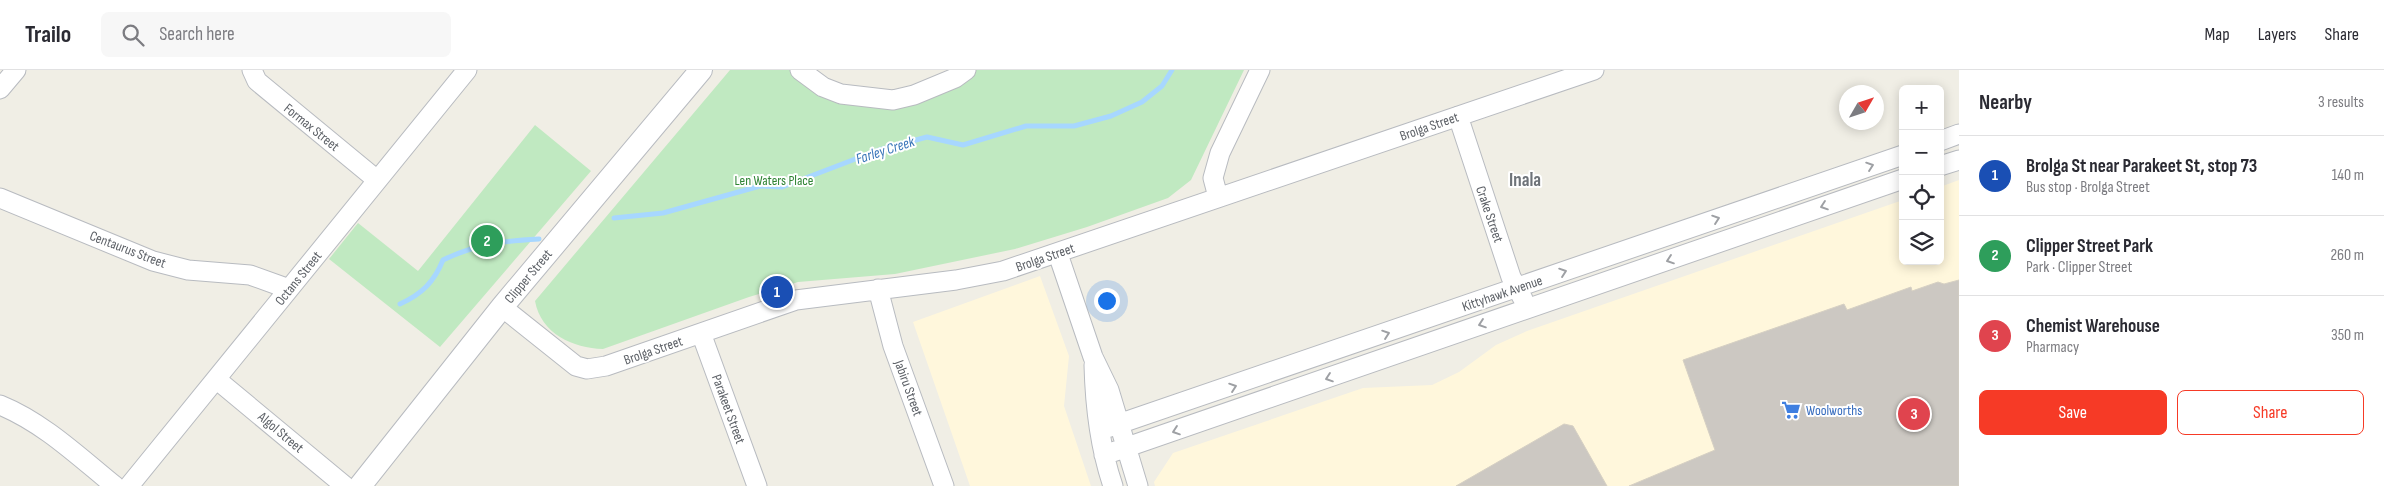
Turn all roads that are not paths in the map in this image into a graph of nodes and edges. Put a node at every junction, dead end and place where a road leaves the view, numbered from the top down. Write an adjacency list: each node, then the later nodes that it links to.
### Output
1 (16, 70): 9 (street)
2 (252, 70): 17 (street, Formax Street)
3 (467, 70): 17 (street, Octans Street)
4 (701, 70): 24 (street, Clipper Street)
5 (800, 70): 6 (street)
6 (966, 70)
7 (1260, 70): 18 (street)
8 (1594, 70): 10 (street, Brolga Street)
9 (0, 90)
10 (1458, 116): 18 (street, Brolga Street); 21 (street, Crake Street)
11 (1959, 134): 12 (street)
12 (1944, 140)
13 (1899, 156): 21 (street, Kittyhawk Avenue, one-way to 13)
14 (1959, 160): 15 (street)
15 (1944, 165)
16 (1899, 179): 25 (street, Kittyhawk Avenue, one-way to 25)
17 (377, 180): 22 (street, Octans Street)
18 (1218, 197): 20 (street, Brolga Street)
19 (0, 198): 22 (street, Centaurus Street)
20 (1058, 254): 23 (street, Brolga Street); 27 (street)
21 (1516, 288): 25 (street, Crake Street); 30 (street, Kittyhawk Avenue, one-way to 21)
22 (289, 289): 28 (street, Octans Street)
23 (878, 289): 26 (street, Brolga Street); 39 (street, Jabiru Street)
24 (502, 308): 26 (street, Brolga Street); 37 (street, Clipper Street)
25 (1528, 308): 32 (street, Kittyhawk Avenue, one-way to 32)
26 (701, 332): 38 (street, Parakeet Street)
27 (1093, 356): 30 (street); 31 (street)
28 (216, 379): 35 (street, Octans Street); 36 (street, Algol Street)
29 (0, 405): 34 (street)
30 (1120, 425): 31 (street, Kittyhawk Avenue); 32 (street)
31 (1101, 430): 33 (street)
32 (1126, 449): 33 (street, Kittyhawk Avenue); 41 (street)
33 (1104, 455): 40 (street)
34 (115, 486)
35 (129, 486)
36 (345, 486)
37 (360, 486)
38 (757, 486)
39 (944, 486)
40 (1113, 486)
41 (1138, 486)

